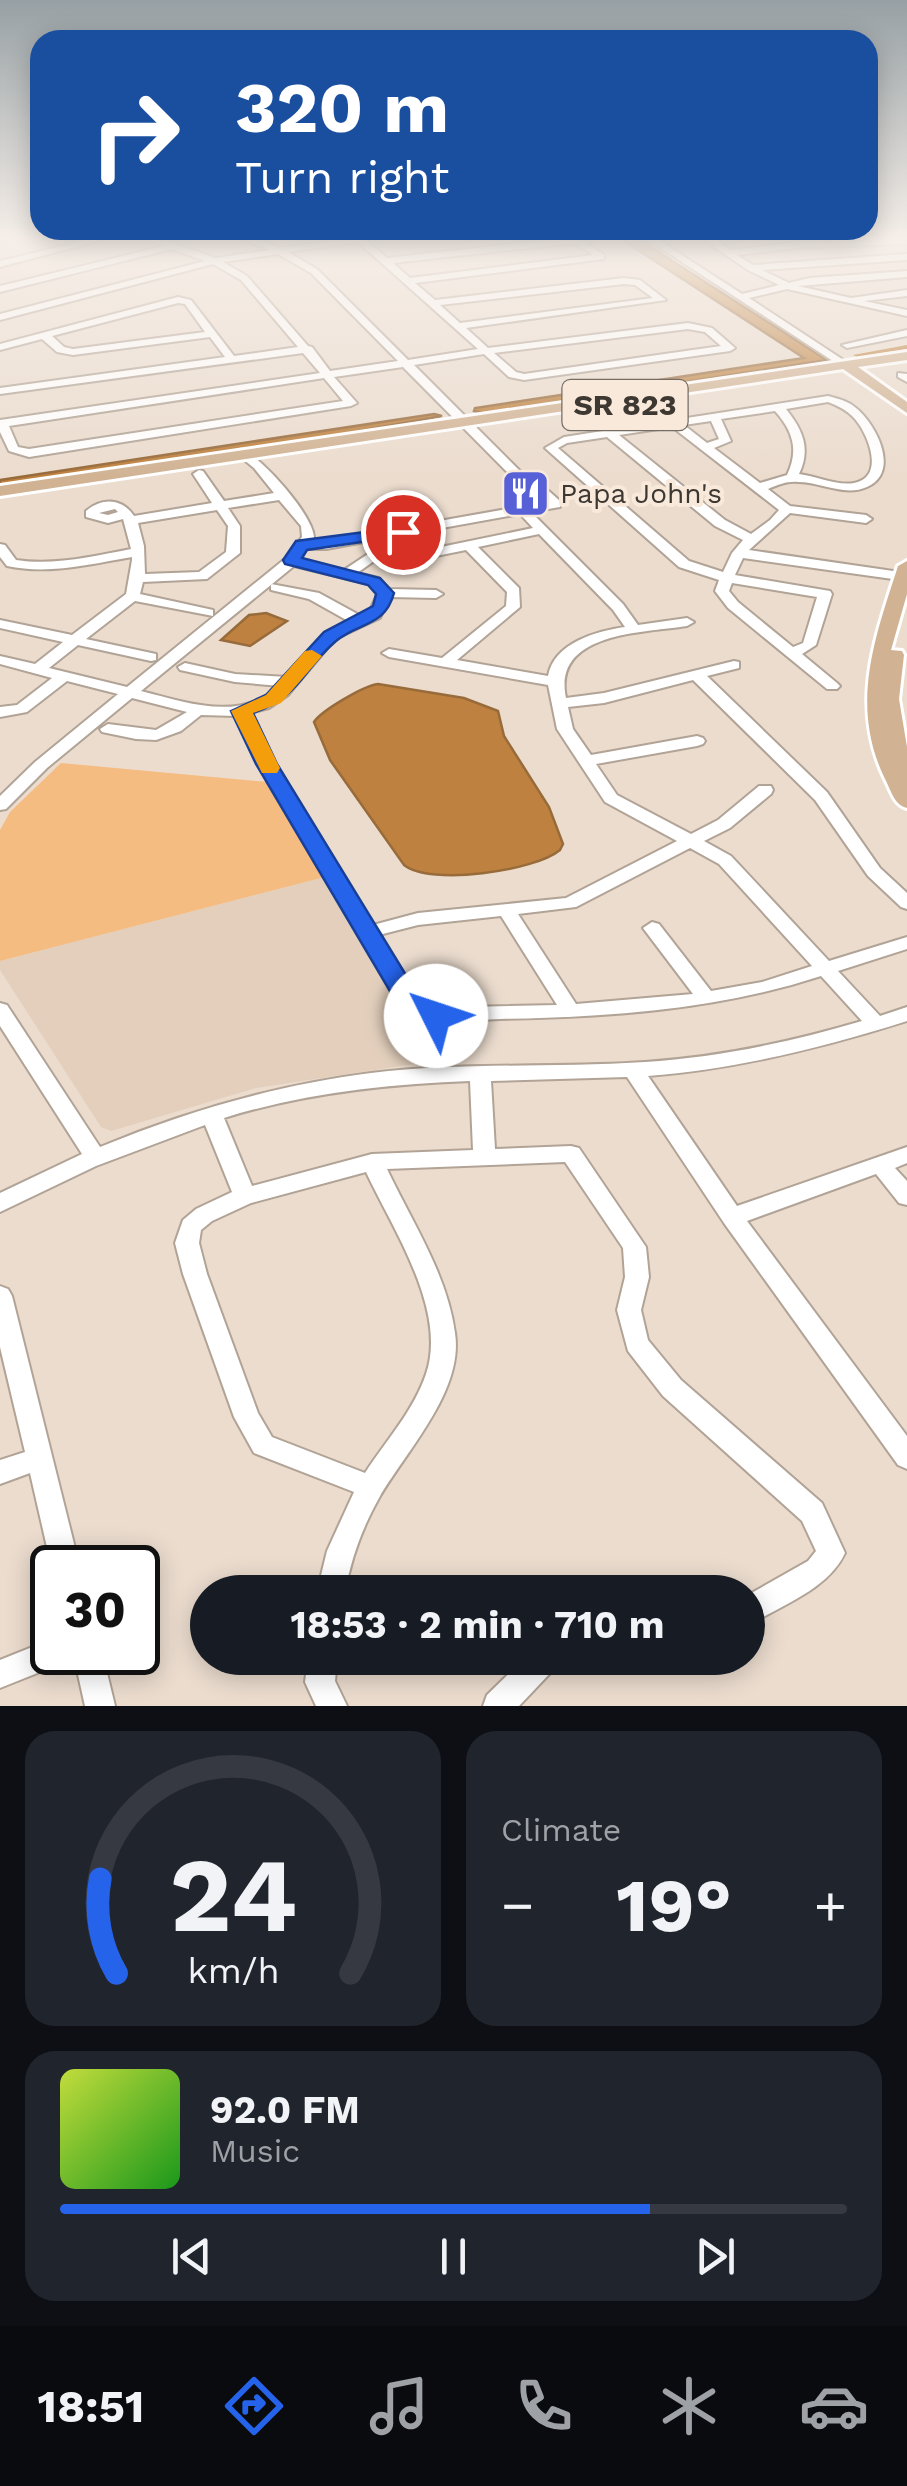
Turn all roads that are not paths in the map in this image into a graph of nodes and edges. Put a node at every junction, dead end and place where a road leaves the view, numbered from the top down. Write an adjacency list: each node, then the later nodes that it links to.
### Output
1 (114, 317): 11 (street)
2 (199, 317): 10 (street)
3 (280, 317): 14 (street)
4 (363, 317): 18 (street)
5 (449, 317): 8 (street)
6 (532, 317): 8 (street)
7 (773, 317): 19 (street)
8 (459, 326): 15 (street)
9 (907, 333): 12 (street)
10 (212, 334): 11 (street); 17 (street)
11 (44, 335): 13 (street)
12 (846, 345)
13 (0, 347)
14 (308, 349): 17 (street); 21 (street)
15 (486, 351): 15 (street); 18 (street)
16 (907, 356): 19 (main road, SR 823)
17 (232, 360): 22 (street)
18 (411, 362): 21 (street); 29 (street)
19 (857, 367): 20 (main road, SR 823); 23 (main road); 25 (main road); 29 (main road, SR 823)
20 (906, 373)
21 (329, 376): 28 (street); 28 (street)
22 (0, 391)
23 (907, 395)
24 (778, 407): 26 (street); 34 (street); 34 (street)
25 (907, 409)
26 (715, 416): 27 (street); 31 (street)
27 (674, 423): 30 (street); 31 (street)
28 (1, 424)
29 (466, 424): 32 (main road, SR 823); 46 (street)
30 (609, 433): 44 (street); 56 (street)
31 (708, 447): 35 (street)
32 (245, 457): 36 (main road, SR 823); 37 (street); 38 (main road, SR 823)
33 (199, 474): 39 (street)
34 (792, 478): 35 (street)
35 (762, 487): 40 (street)
36 (0, 491)
37 (274, 497): 39 (street); 46 (street)
38 (0, 500)
39 (222, 506): 49 (street); 55 (street)
40 (786, 509): 42 (street); 44 (street)
41 (525, 513): 43 (street)
42 (866, 520)
43 (541, 530): 47 (street); 66 (street)
44 (752, 539): 51 (street)
45 (389, 544): 53 (street)
46 (302, 545): 52 (street)
47 (469, 545): 50 (street); 72 (street)
48 (0, 548): 49 (street)
49 (137, 552): 55 (street)
50 (436, 552)
51 (740, 553): 54 (street); 56 (street)
52 (291, 560): 53 (street); 81 (street)
53 (348, 573): 58 (street)
54 (906, 573): 89 (main road)
55 (140, 578): 60 (street)
56 (727, 578): 69 (street); 69 (street)
57 (276, 587): 63 (street)
58 (386, 593): 59 (street); 63 (street)
59 (436, 594)
60 (132, 596): 61 (street); 67 (street)
61 (208, 613)
62 (907, 615): 89 (main road)
63 (359, 621): 78 (street)
64 (688, 622): 66 (street)
65 (0, 624): 67 (street)
66 (634, 630): 79 (street)
67 (74, 641): 70 (street); 75 (street)
68 (389, 653): 72 (street)
69 (792, 653): 80 (street)
70 (151, 658)
71 (0, 660): 75 (street)
72 (444, 662): 79 (street)
73 (734, 665): 76 (street)
74 (185, 667): 78 (street)
75 (38, 669): 77 (street)
76 (696, 674): 82 (street); 94 (street)
77 (64, 676): 81 (street); 85 (street)
78 (290, 682): 84 (street)
79 (555, 682): 82 (street)
80 (832, 686)
81 (130, 692): 83 (street); 92 (street)
82 (560, 703): 88 (street)
83 (198, 710): 84 (street); 86 (street)
84 (241, 711): 97 (street)
85 (0, 712)
86 (108, 729)
87 (696, 741): 88 (street)
88 (586, 761): 93 (street)
89 (900, 769): 91 (main road)
90 (765, 790): 93 (street)
91 (907, 802)
92 (0, 805)
93 (687, 840): 95 (street); 99 (street)
94 (907, 903)
95 (508, 912): 97 (street); 102 (street)
96 (652, 928): 100 (street)
97 (369, 932): 102 (street)
98 (907, 944): 99 (street)
99 (826, 967): 100 (street); 104 (street)
100 (706, 998): 102 (street)
101 (0, 1010): 110 (street)
102 (571, 1011)
103 (907, 1014): 104 (street)
104 (876, 1024): 105 (street)
105 (633, 1070): 106 (street); 116 (street)
106 (480, 1076): 107 (street); 109 (street)
107 (212, 1116): 110 (street); 113 (street)
108 (907, 1155): 112 (street)
109 (484, 1156): 111 (street); 124 (street)
110 (95, 1157): 115 (street)
111 (372, 1162): 113 (street); 121 (street)
112 (880, 1164): 114 (street); 116 (street)
113 (245, 1196): 121 (street)
114 (907, 1196)
115 (0, 1203)
116 (732, 1217): 118 (street)
117 (0, 1296): 119 (street)
118 (907, 1457)
119 (38, 1458): 120 (street); 122 (street)
120 (0, 1472)
121 (371, 1487): 123 (street)
122 (60, 1545)
123 (333, 1575)
124 (765, 1600)
125 (30, 1662): 126 (street)
126 (0, 1674)
127 (93, 1675): 130 (street)
128 (321, 1675): 131 (street)
129 (528, 1675): 132 (street)
130 (100, 1706)
131 (332, 1706)
132 (498, 1706)

